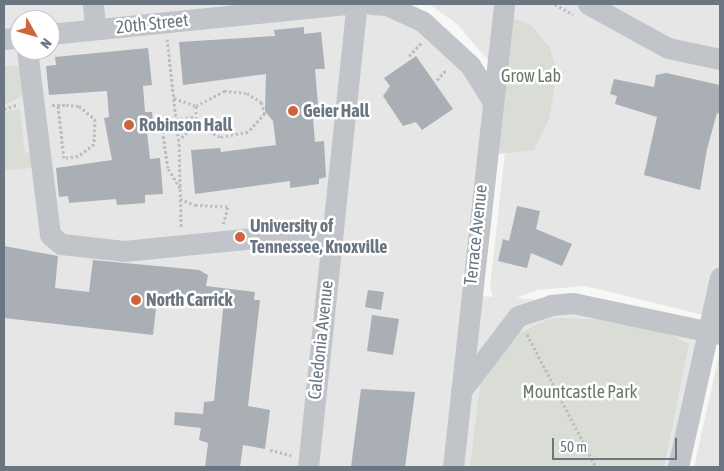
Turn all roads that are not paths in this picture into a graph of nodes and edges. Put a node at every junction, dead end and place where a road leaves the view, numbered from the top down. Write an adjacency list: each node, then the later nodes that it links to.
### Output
1 (93, 4): 7 (street)
2 (343, 4): 7 (street, 20th Street)
3 (357, 4): 12 (street, Caledonia Avenue)
4 (371, 4): 11 (street)
5 (504, 4): 11 (street, Terrace Avenue)
6 (588, 4): 9 (street)
7 (95, 29): 8 (street, 20th Street)
8 (60, 33)
9 (720, 59)
10 (28, 60): 12 (street)
11 (491, 98): 15 (street, Terrace Avenue)
12 (333, 230): 16 (street, Caledonia Avenue)
13 (720, 278): 14 (street)
14 (715, 333): 15 (street); 18 (street)
15 (459, 393): 17 (street, Terrace Avenue)
16 (308, 467)
17 (453, 467)
18 (678, 467)

